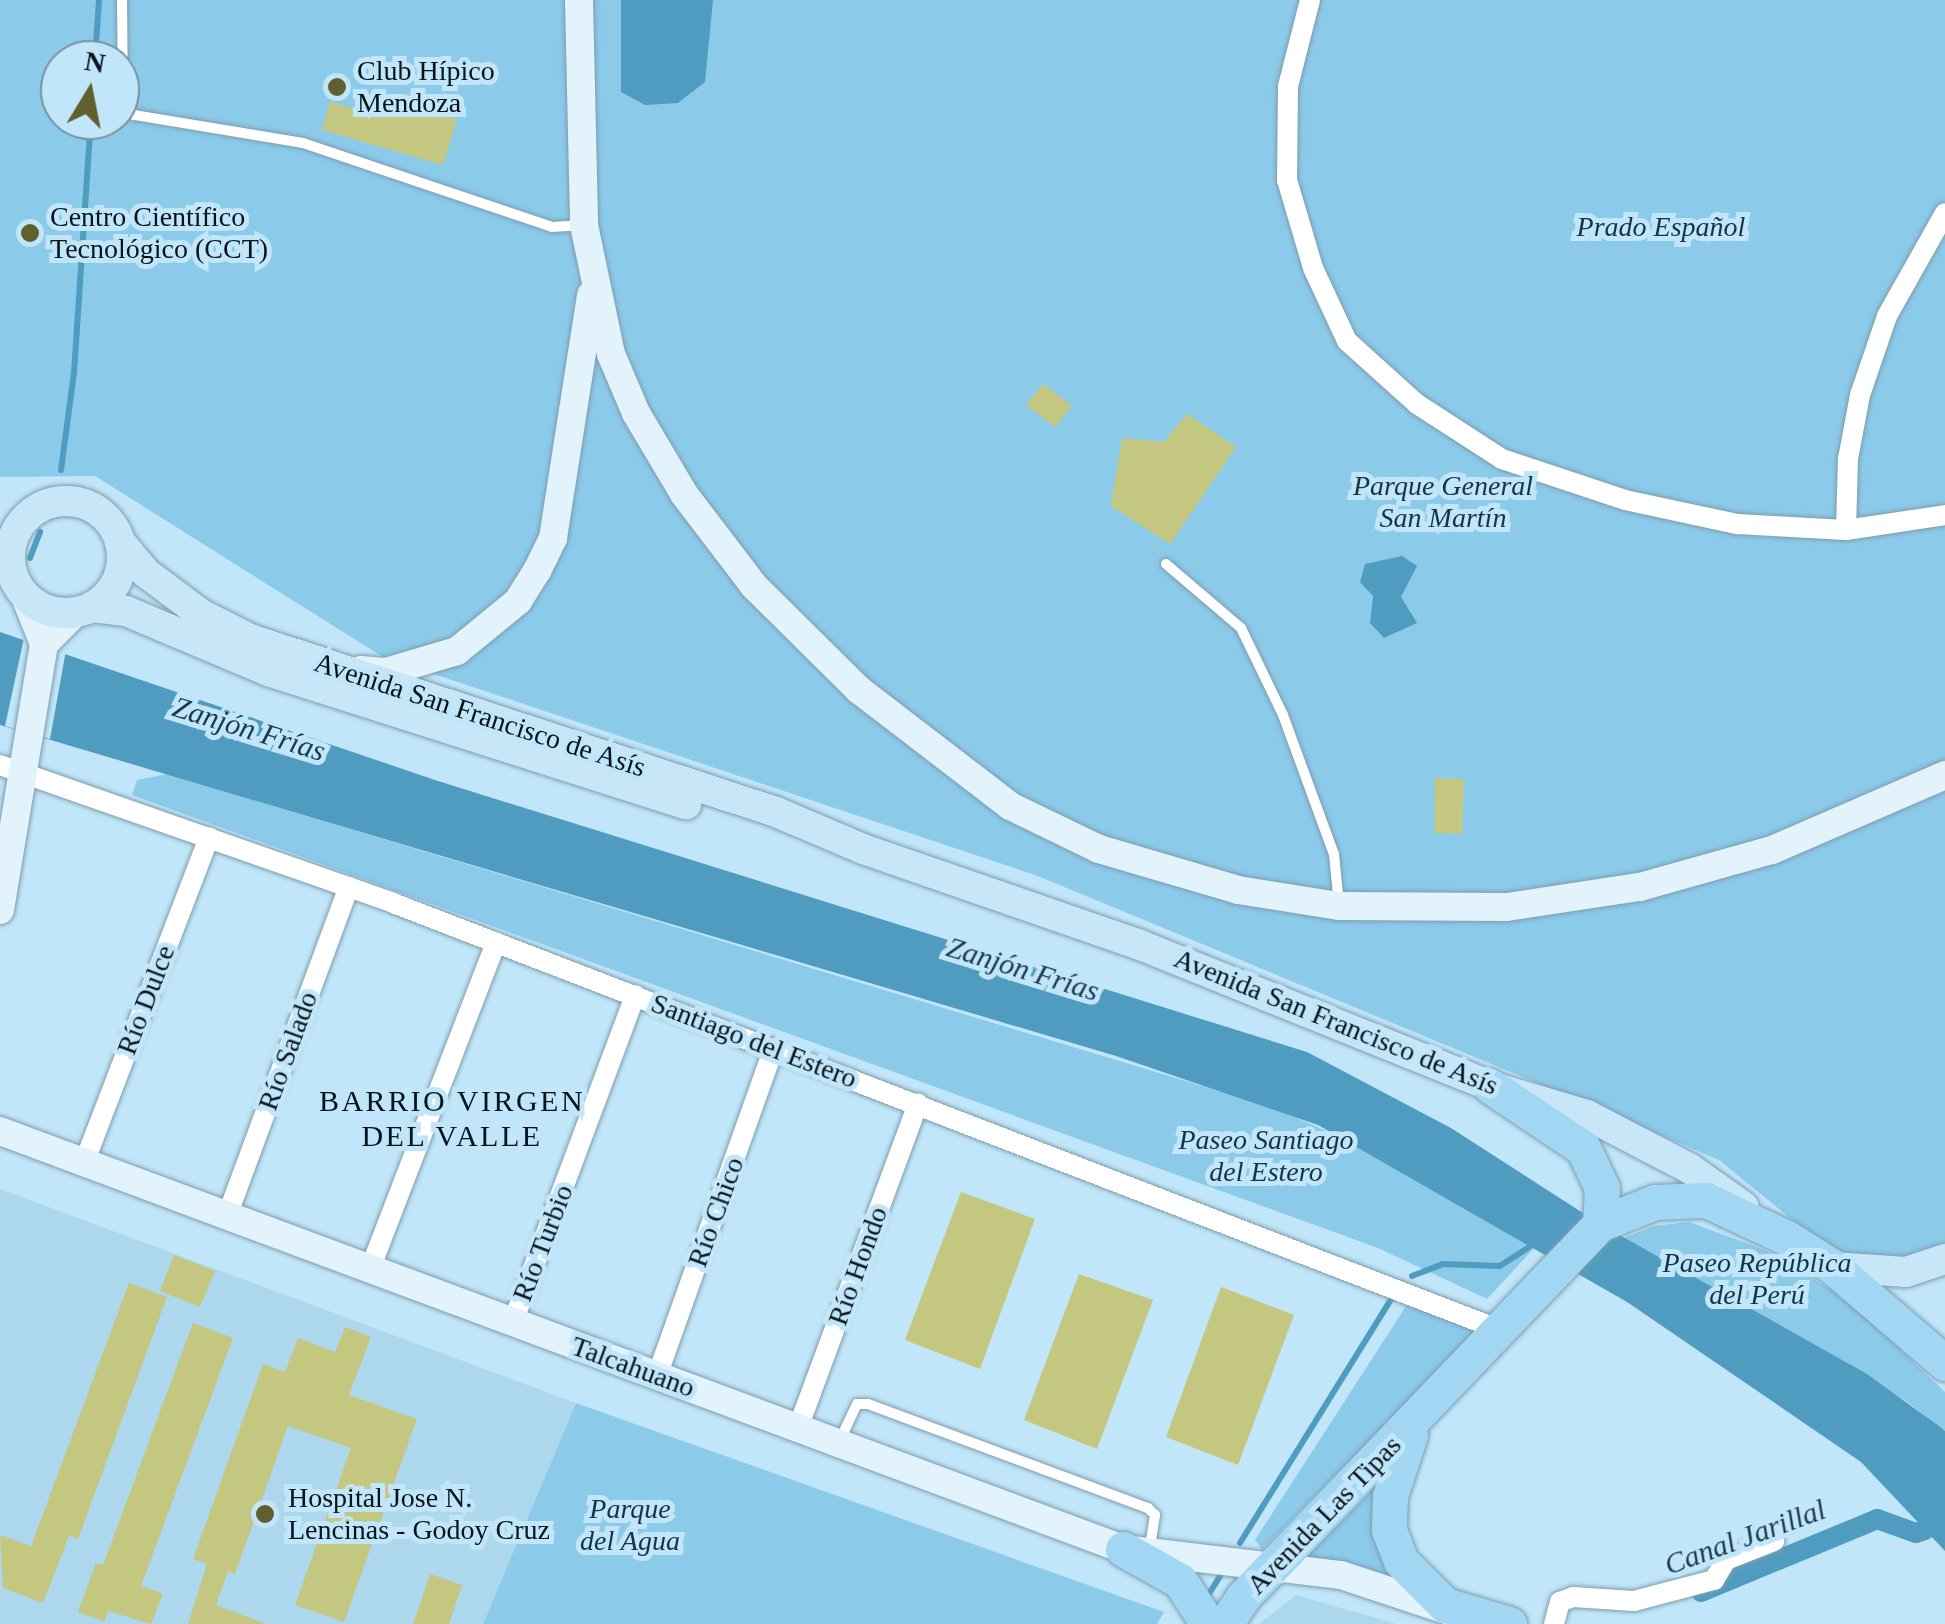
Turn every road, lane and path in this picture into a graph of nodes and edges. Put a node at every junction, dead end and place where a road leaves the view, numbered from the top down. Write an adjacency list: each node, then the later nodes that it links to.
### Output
1 (122, 0): 5 (lane)
2 (579, 0): 5 (street)
3 (1310, 0): 9 (street)
4 (1945, 213): 9 (street)
5 (584, 224): 6 (street)
6 (593, 284): 16 (street); 22 (street)
7 (1945, 502): 9 (street)
8 (1945, 515): 9 (street)
9 (1846, 524)
10 (10, 525): 11 (main road); 13 (main road)
11 (120, 542): 14 (main road); 16 (main road, Avenida San Francisco de Asís)
12 (1166, 564): 22 (lane)
13 (12, 581): 14 (main road); 15 (street)
14 (83, 610): 15 (street); 20 (main road, Avenida San Francisco de Asís)
15 (44, 644): 17 (street)
16 (338, 668): 20 (main road, Avenida San Francisco de Asís)
17 (11, 768): 19 (street, Santiago del Estero); 23 (street)
18 (1945, 775): 22 (street)
19 (209, 837): 21 (street, Santiago del Estero); 30 (street, Río Dulce)
20 (863, 850): 27 (main road, Avenida San Francisco de Asís)
21 (349, 887): 24 (street, Santiago del Estero); 31 (street, Río Salado)
22 (1339, 906)
23 (0, 910)
24 (496, 942): 25 (street, Santiago del Estero); 36 (street)
25 (635, 995): 26 (street, Santiago del Estero); 37 (street, Río Turbio)
26 (774, 1048): 28 (street, Santiago del Estero); 40 (street, Río Chico)
27 (1490, 1086): 32 (highway); 33 (main road, Avenida San Francisco de Asís)
28 (918, 1104): 38 (street, Santiago del Estero); 42 (street, Río Hondo)
29 (0, 1132): 30 (street, Talcahuano)
30 (84, 1162): 31 (street, Talcahuano)
31 (227, 1216): 36 (street, Talcahuano)
32 (1600, 1224): 33 (highway); 38 (highway, Avenida Las Tipas)
33 (1786, 1238): 35 (highway)
34 (1945, 1260): 35 (main road)
35 (1833, 1267): 39 (highway)
36 (370, 1269): 37 (street, Talcahuano)
37 (513, 1322): 40 (street, Talcahuano)
38 (1503, 1331): 41 (highway, Avenida Las Tipas)
39 (1945, 1362)
40 (657, 1376): 42 (street, Talcahuano)
41 (1426, 1409): 46 (highway, Avenida Las Tipas); 47 (highway, Avenida Las Tipas)
42 (798, 1428): 43 (street, Talcahuano)
43 (839, 1443): 45 (street, Talcahuano); 45 (lane)
44 (1774, 1540): 51 (street)
45 (1136, 1551): 46 (street, Talcahuano); 48 (highway)
46 (1274, 1566): 47 (street); 49 (highway, Avenida Las Tipas)
47 (1461, 1614): 50 (highway)
48 (1208, 1624)
49 (1225, 1624)
50 (1508, 1624)
51 (1554, 1624)

